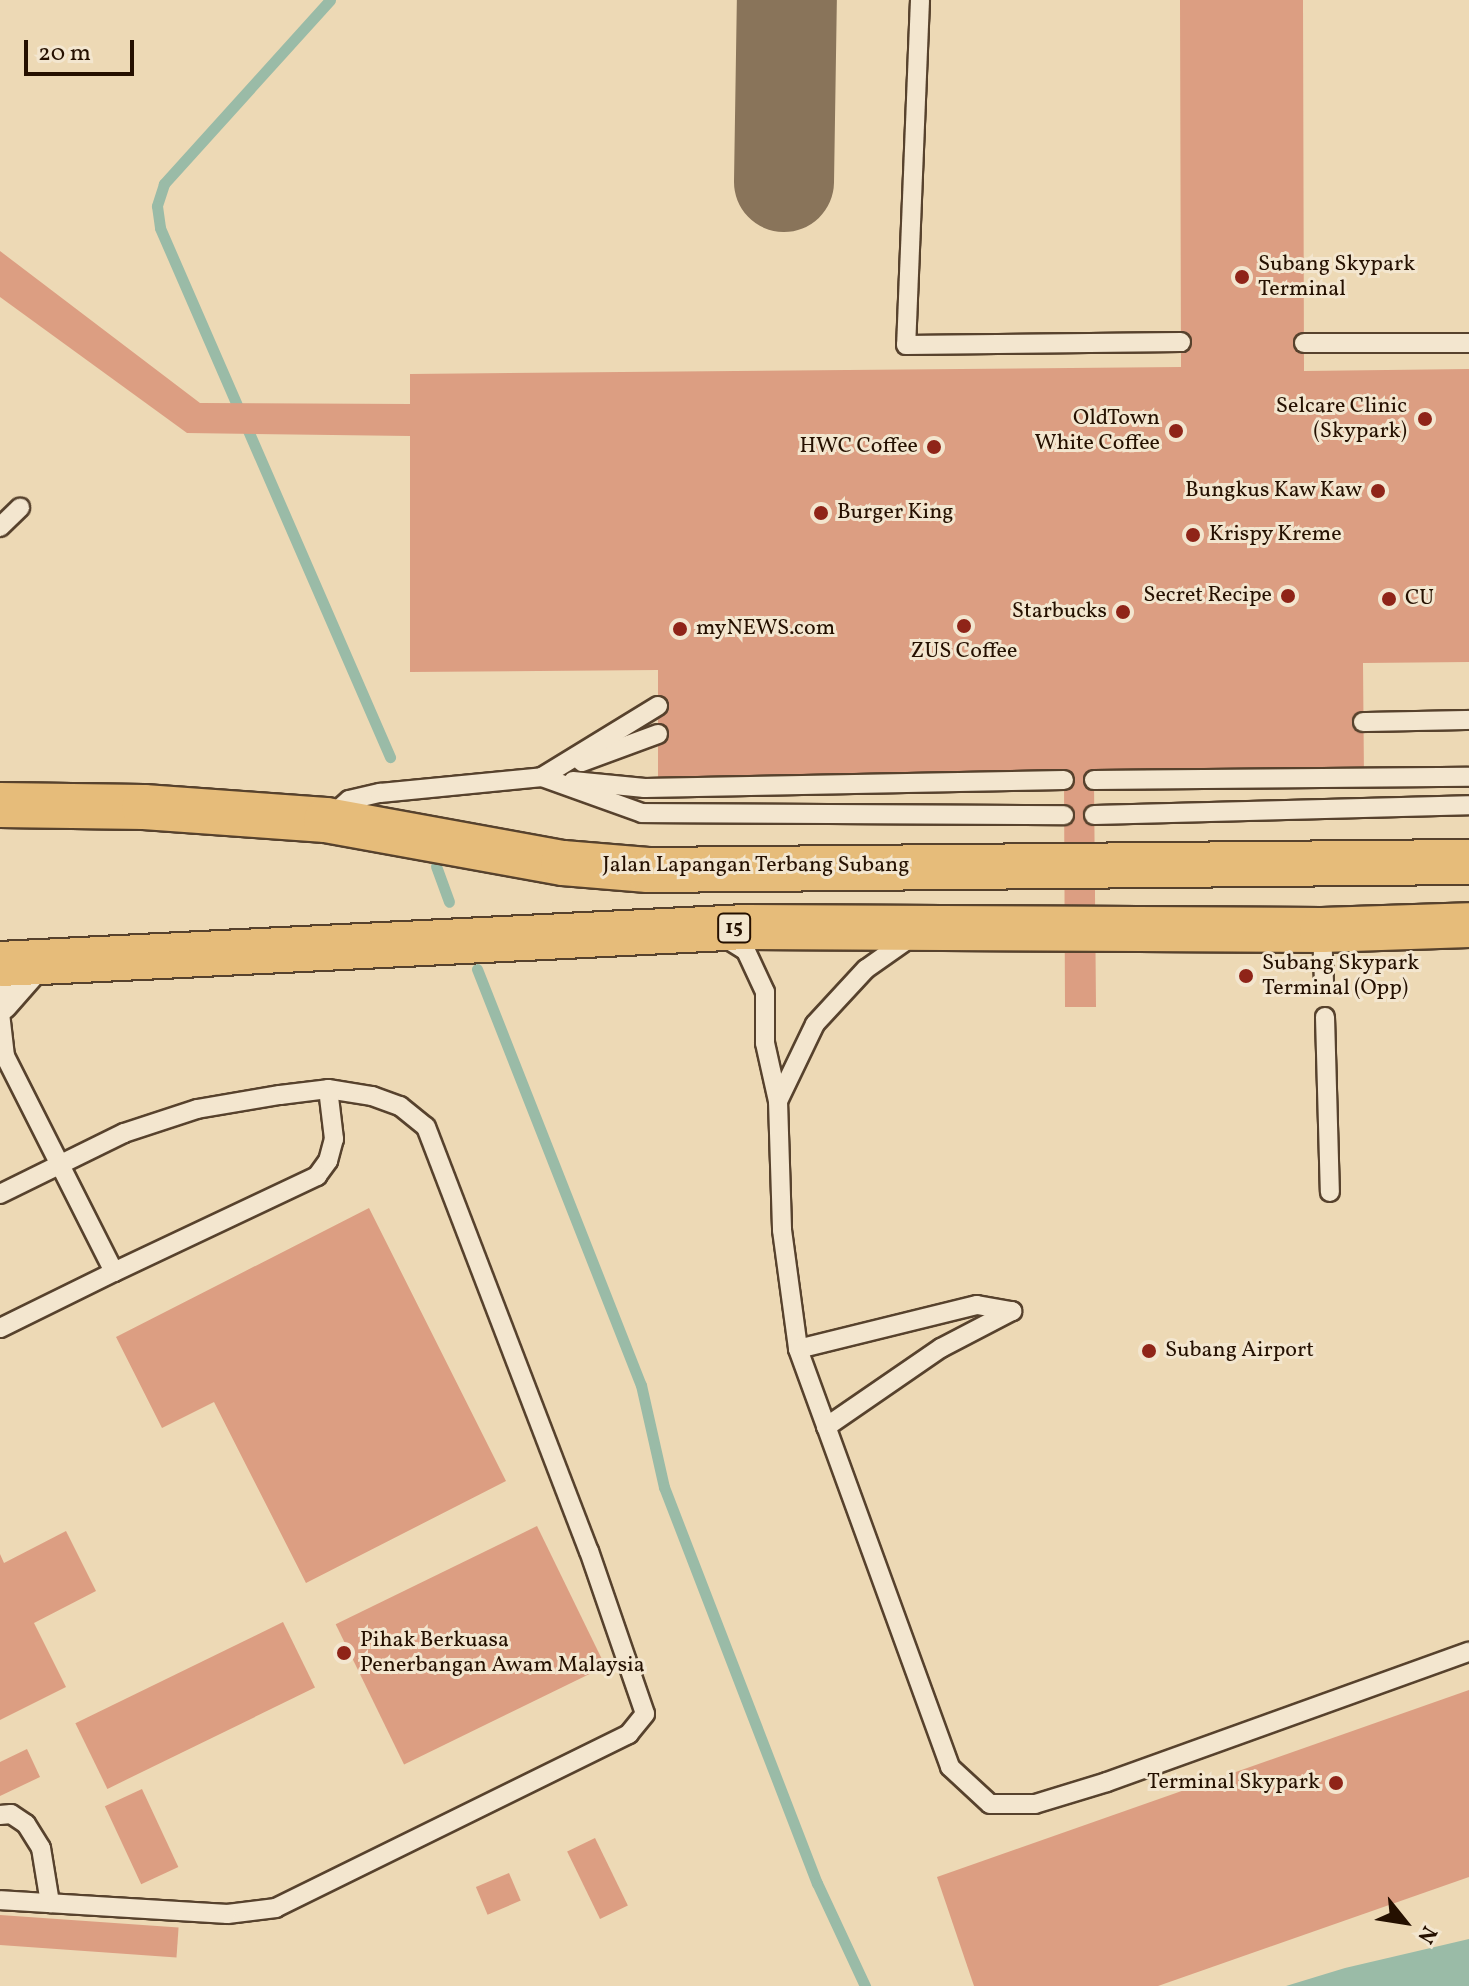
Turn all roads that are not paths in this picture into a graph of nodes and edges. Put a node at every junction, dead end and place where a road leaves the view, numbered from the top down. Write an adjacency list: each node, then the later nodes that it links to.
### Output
1 (920, 0): 2 (lane)
2 (1181, 342)
3 (1304, 343): 4 (lane)
4 (1469, 343)
5 (20, 508): 6 (lane)
6 (0, 527)
7 (658, 706): 11 (lane)
8 (1469, 720): 9 (lane)
9 (1363, 722)
10 (658, 734): 11 (lane)
11 (542, 777): 13 (lane); 17 (lane); 19 (lane)
12 (1469, 777): 14 (lane)
13 (1064, 780)
14 (1094, 780)
15 (0, 805): 19 (main road, Jalan Lapangan Terbang Subang)
16 (1469, 805): 18 (lane)
17 (1064, 815)
18 (1094, 815)
19 (326, 820): 20 (main road, Jalan Lapangan Terbang Subang)
20 (1469, 862)
21 (1469, 925): 24 (main road, 15)
22 (925, 927): 23 (main road, 15); 24 (main road, 15); 32 (lane)
23 (713, 929): 25 (main road, 15); 32 (lane)
24 (1322, 930): 26 (lane)
25 (17, 963): 27 (street)
26 (1324, 982)
27 (0, 1002)
28 (0, 1013): 30 (lane)
29 (1325, 1017): 34 (lane)
30 (0, 1019): 33 (lane)
31 (328, 1089): 33 (lane); 36 (lane); 43 (lane)
32 (778, 1101): 38 (lane)
33 (61, 1164): 35 (lane); 36 (lane)
34 (1330, 1192)
35 (0, 1194)
36 (114, 1272): 37 (lane)
37 (0, 1328)
38 (798, 1349): 39 (lane); 39 (lane)
39 (826, 1427): 40 (lane)
40 (1469, 1652)
41 (0, 1815): 43 (lane)
42 (0, 1900): 43 (lane)
43 (50, 1903)

